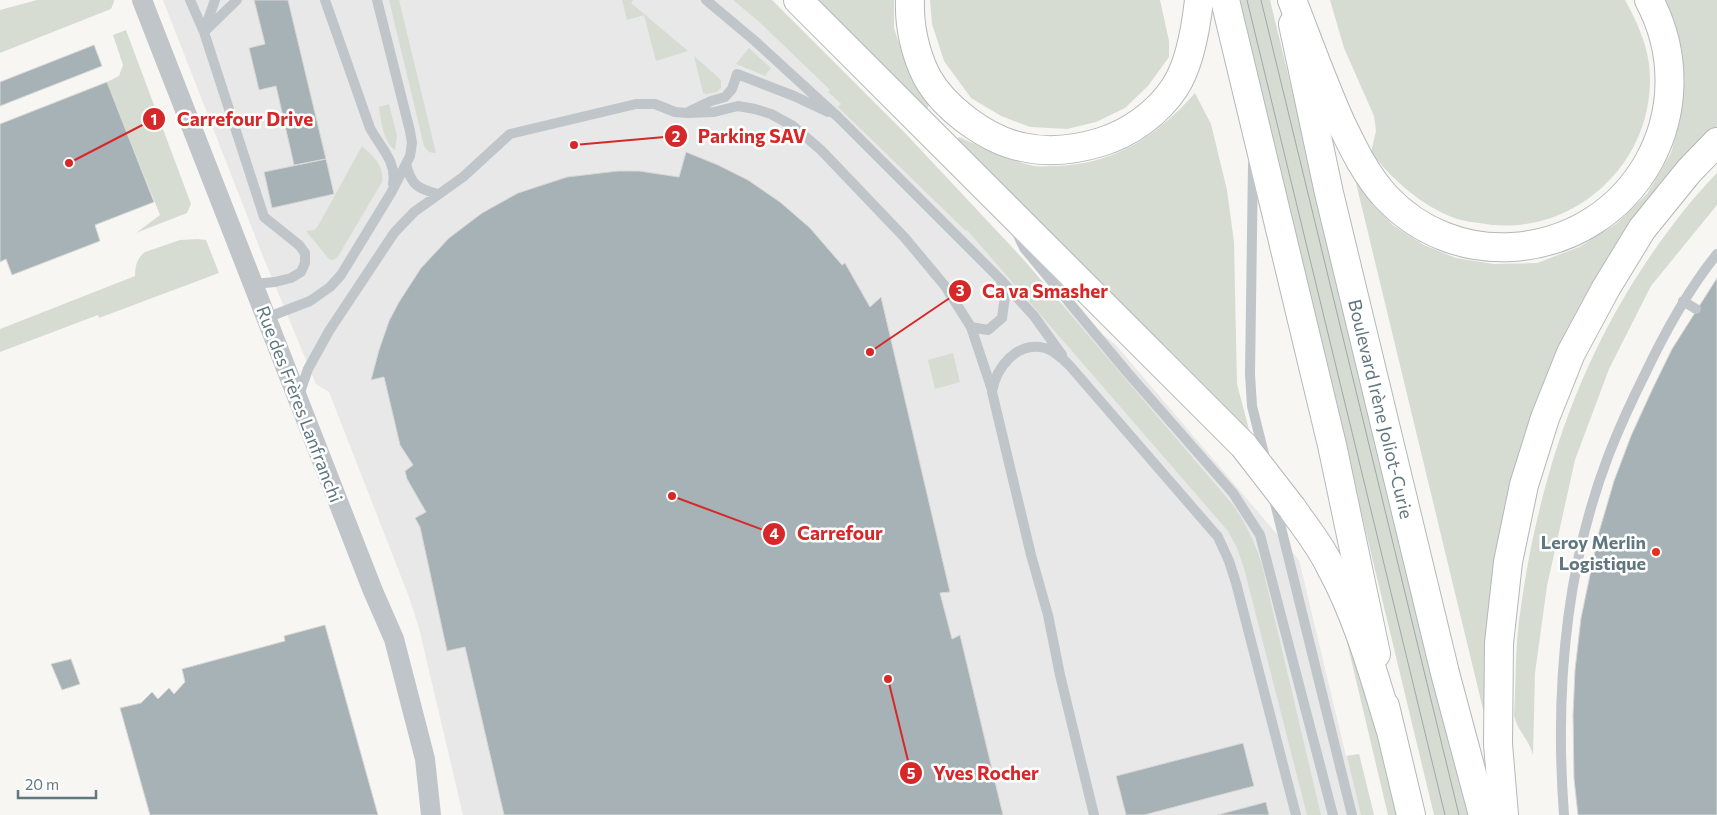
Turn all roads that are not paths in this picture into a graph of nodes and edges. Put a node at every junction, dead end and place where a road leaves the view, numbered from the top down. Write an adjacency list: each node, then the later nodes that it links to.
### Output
1 (142, 0): 26 (street, Rue des Frères Lanfranchi)
2 (190, 0): 15 (lane)
3 (215, 0): 15 (lane)
4 (237, 0): 15 (lane)
5 (325, 0): 21 (lane)
6 (376, 0): 20 (lane)
7 (706, 0): 17 (lane)
8 (798, 0): 23 (main road)
9 (910, 0): 10 (main road)
10 (1199, 0)
11 (1225, 0): 18 (main road)
12 (1288, 0): 41 (main road, Boulevard Irène Joliot-Curie)
13 (1292, 0): 14 (main road)
14 (1649, 0)
15 (204, 32): 26 (lane)
16 (687, 113): 17 (lane); 22 (lane); 30 (lane)
17 (838, 117): 25 (lane)
18 (1254, 120): 34 (main road); 39 (lane)
19 (1717, 142): 42 (main road)
20 (406, 164): 21 (lane); 22 (lane)
21 (391, 194): 29 (lane)
22 (438, 194): 33 (lane)
23 (1002, 206): 34 (main road, bridge); 38 (lane)
24 (1717, 254): 27 (lane)
25 (1000, 279): 30 (lane); 31 (lane)
26 (253, 284): 29 (street, Rue des Frères Lanfranchi)
27 (1684, 302): 28 (lane); 43 (lane)
28 (1696, 309)
29 (266, 318): 33 (street, Rue des Frères Lanfranchi)
30 (970, 327): 32 (lane)
31 (1070, 366): 32 (lane); 37 (lane)
32 (992, 392): 36 (lane)
33 (298, 398): 35 (street, Rue des Frères Lanfranchi)
34 (1390, 728): 40 (main road)
35 (431, 815)
36 (1094, 815)
37 (1296, 815)
38 (1333, 815)
39 (1352, 815)
40 (1411, 815)
41 (1484, 815)
42 (1504, 815)
43 (1564, 815)

